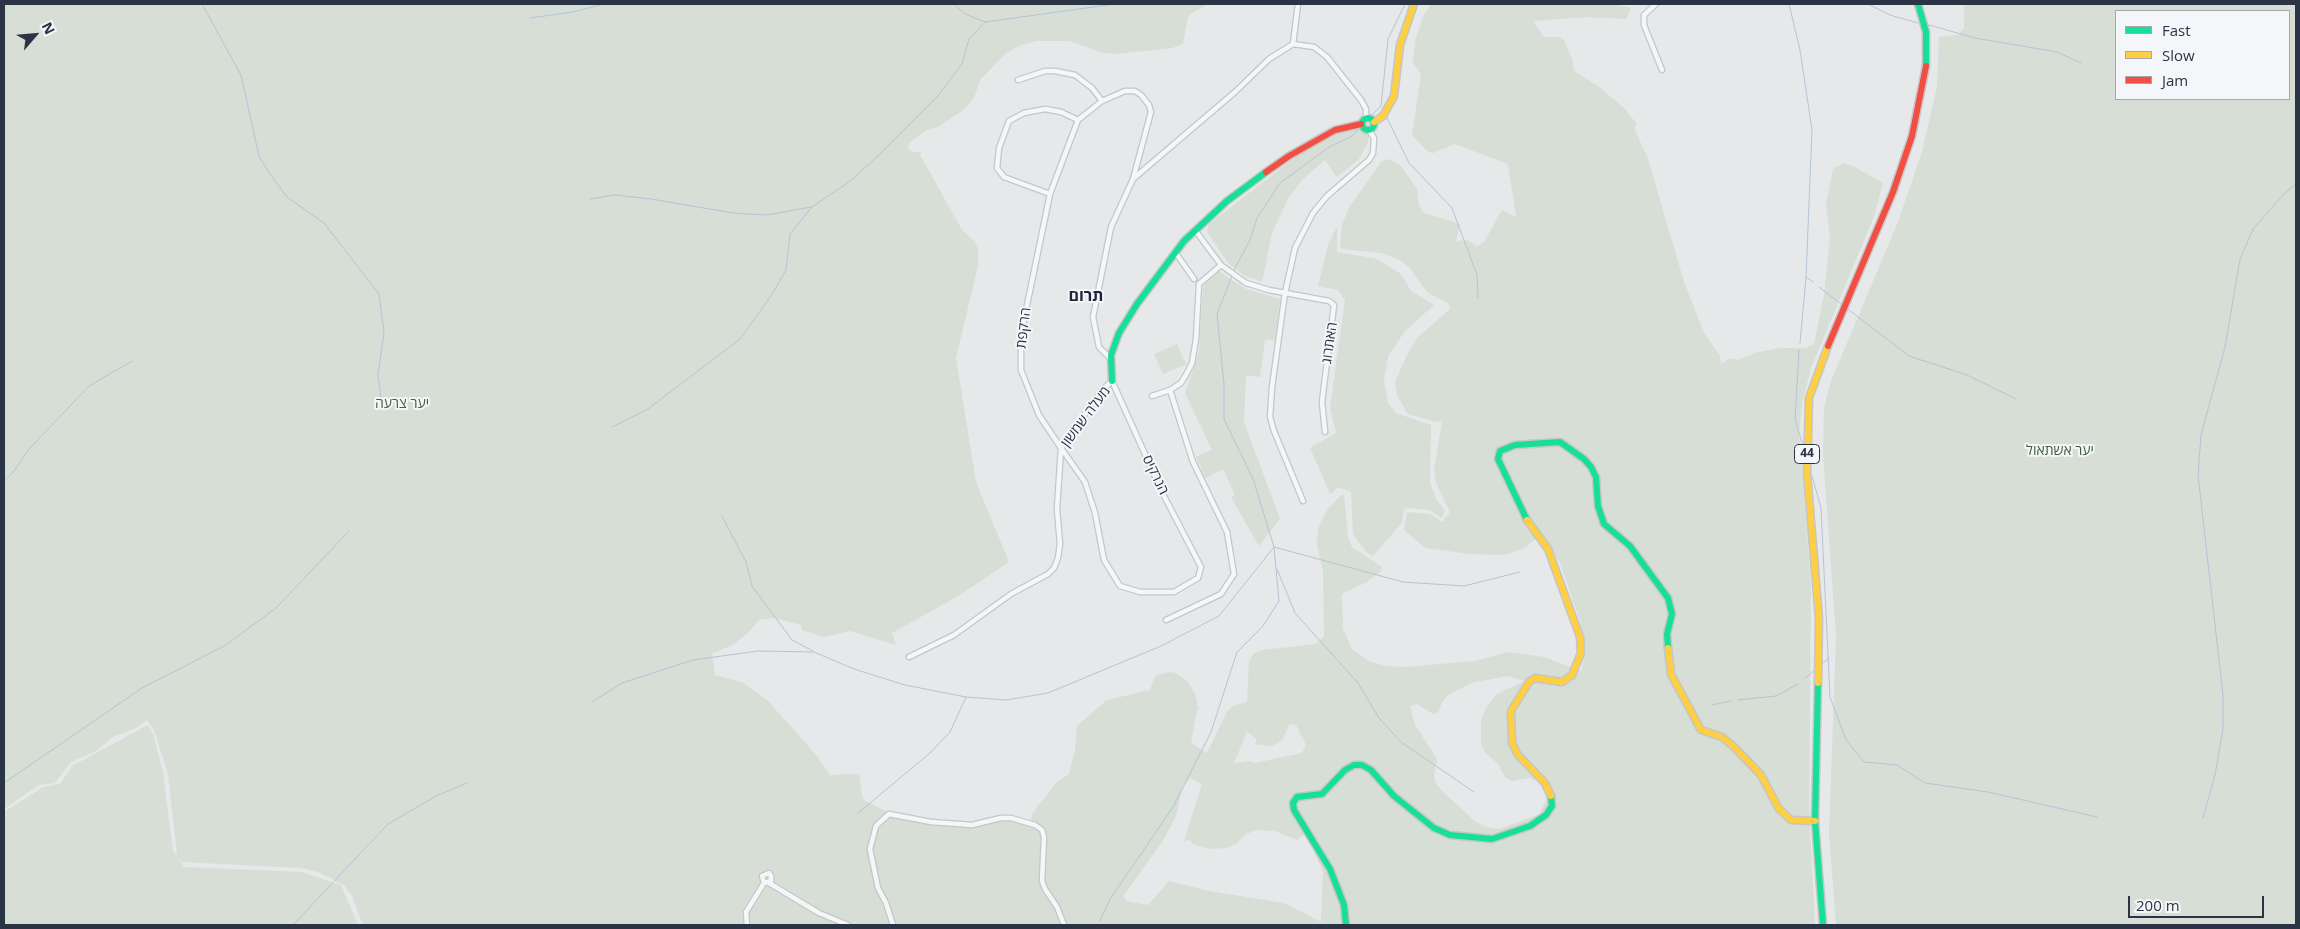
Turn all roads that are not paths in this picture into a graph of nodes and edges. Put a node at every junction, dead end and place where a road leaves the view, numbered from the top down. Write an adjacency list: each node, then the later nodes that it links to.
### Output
1 (1298, 4): 5 (street)
2 (1414, 4): 11 (main road)
3 (1656, 4): 6 (street)
4 (1918, 4): 31 (main road, 44)
5 (1293, 44): 9 (street); 14 (street)
6 (1662, 70)
7 (1018, 80): 8 (street)
8 (1102, 101): 10 (street); 14 (street)
9 (1366, 118): 11 (main road); 12 (main road)
10 (1078, 120): 15 (street, הרקפת); 15 (street)
11 (1374, 122): 13 (main road)
12 (1361, 124): 13 (main road); 16 (main road, מעלה שמשון)
13 (1369, 130): 20 (street)
14 (1133, 178): 21 (street)
15 (1050, 194): 26 (street, הרקפת)
16 (1195, 230): 17 (main road, מעלה שמשון); 18 (street)
17 (1175, 252): 19 (street); 21 (main road, מעלה שמשון)
18 (1220, 265): 20 (street); 23 (street)
19 (1194, 279)
20 (1285, 293): 25 (street, האתרוג); 27 (street)
21 (1111, 359): 22 (main road, מעלה שמשון)
22 (1112, 381): 26 (street, מעלה שמשון); 28 (street, הנרקיס)
23 (1170, 390): 24 (street); 29 (street)
24 (1152, 396)
25 (1324, 432)
26 (1061, 448): 28 (street, הרקפת); 30 (street, מעלה שמשון)
27 (1303, 501)
28 (1201, 567)
29 (1166, 620)
30 (909, 657)
31 (1815, 821): 36 (main road); 37 (main road, 44)
32 (747, 925): 33 (street)
33 (848, 925)
34 (893, 925): 35 (street)
35 (1064, 925)
36 (1346, 925)
37 (1823, 925)

